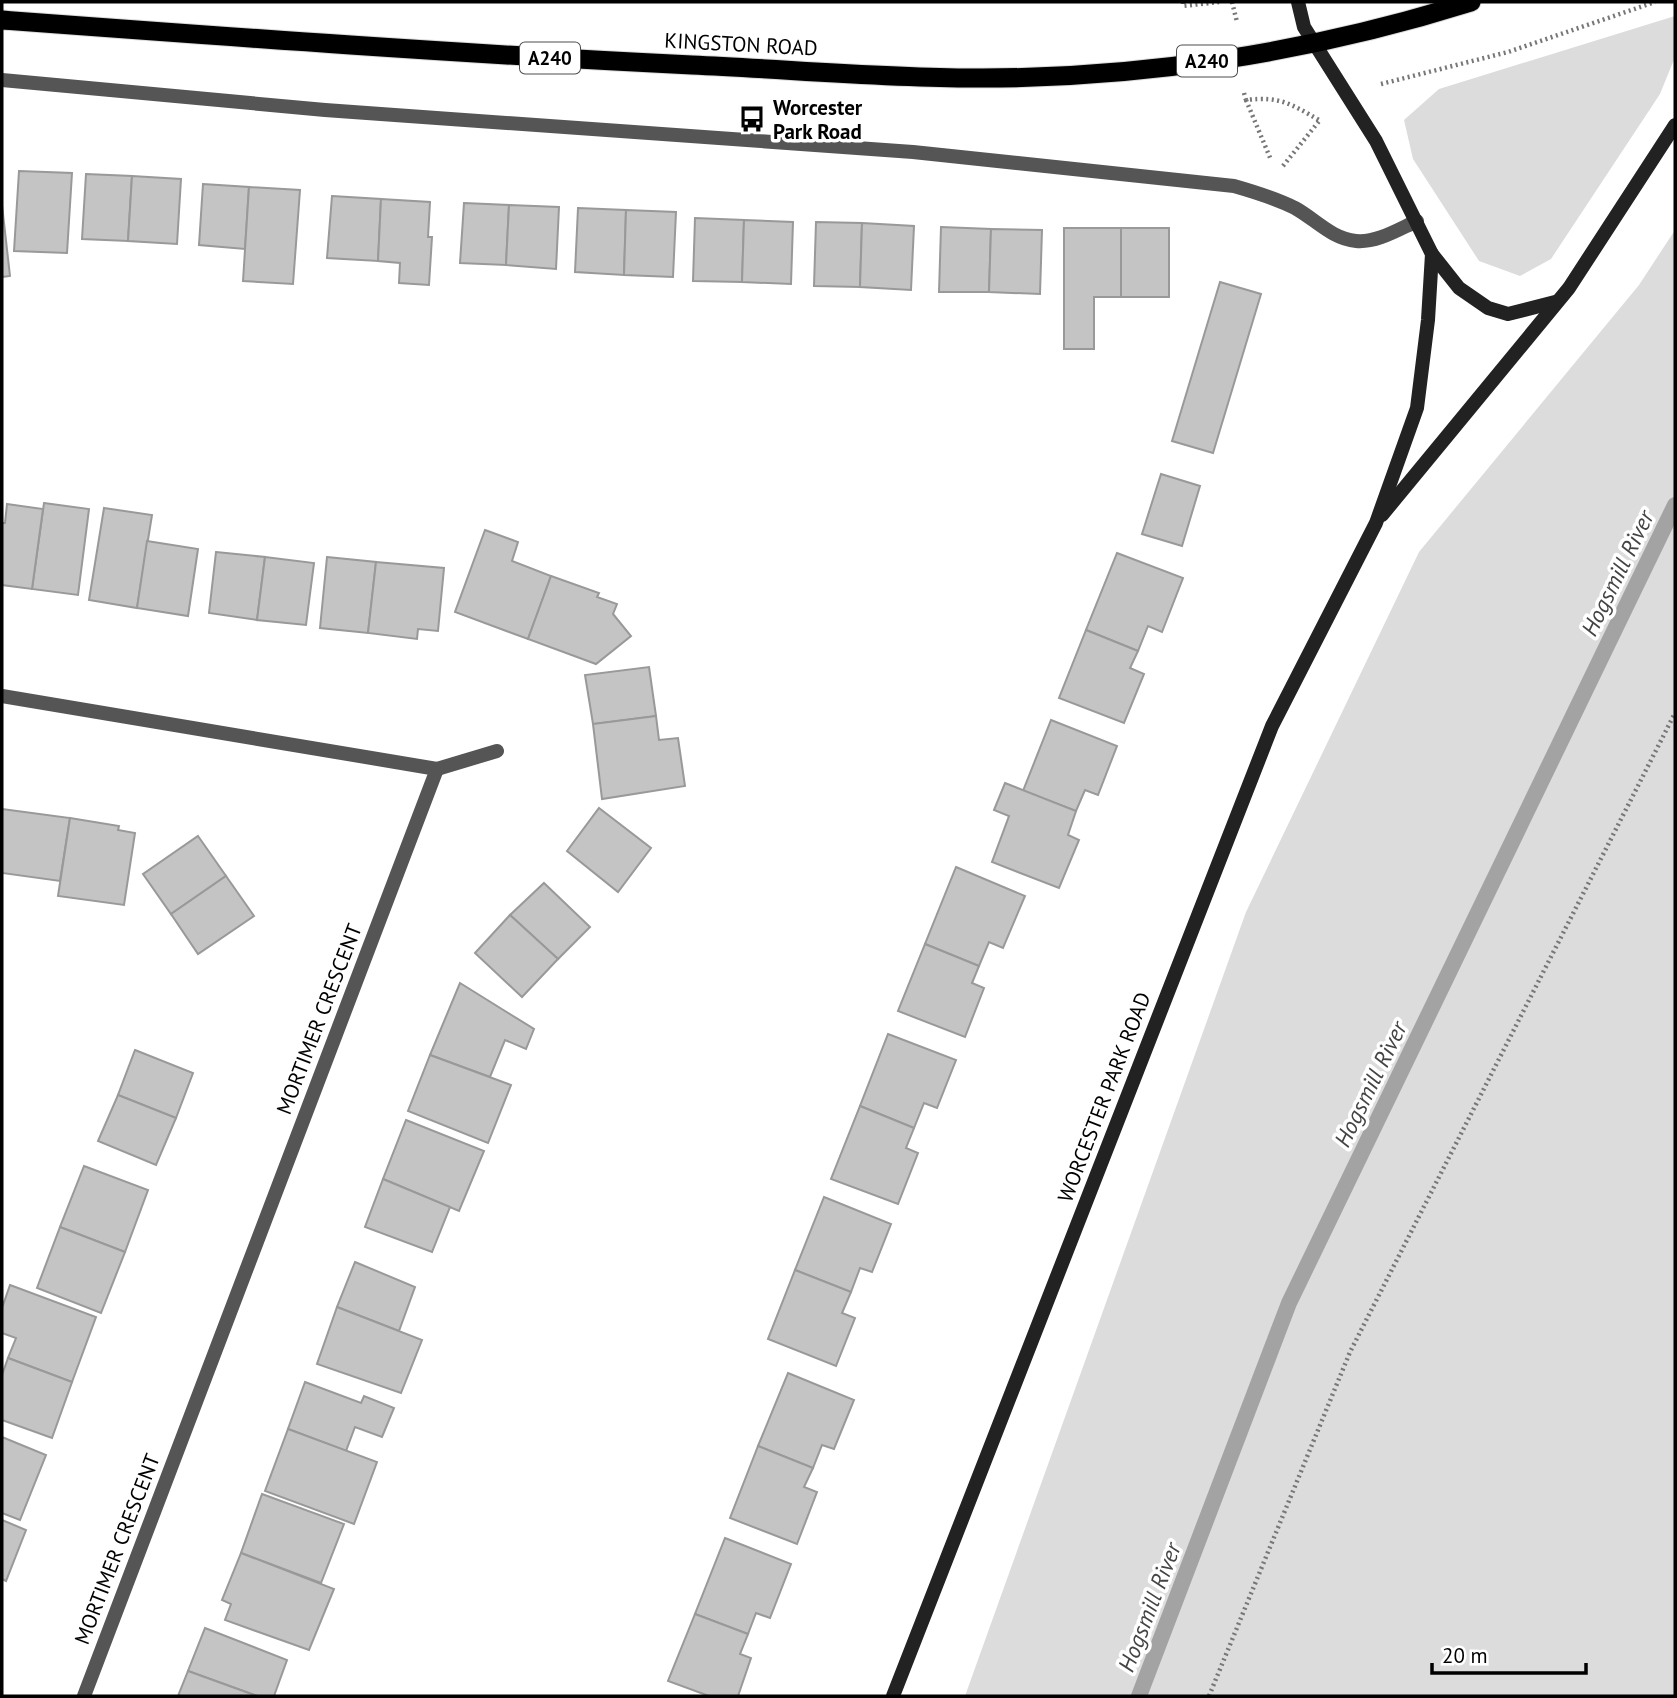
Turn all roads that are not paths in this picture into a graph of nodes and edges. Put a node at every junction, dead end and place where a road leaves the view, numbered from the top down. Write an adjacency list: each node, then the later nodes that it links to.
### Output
1 (1298, 2): 4 (main road)
2 (1471, 2): 4 (highway, KINGSTON ROAD / A240)
3 (2, 20): 4 (highway, KINGSTON ROAD / A240)
4 (1312, 41): 7 (main road)
5 (2, 80): 7 (street)
6 (1675, 125): 9 (main road)
7 (1417, 221): 8 (main road)
8 (1432, 254): 9 (main road); 10 (main road)
9 (1557, 302): 10 (main road)
10 (1376, 523): 15 (main road, WORCESTER PARK ROAD)
11 (2, 696): 13 (street)
12 (497, 751): 13 (street)
13 (437, 769): 14 (street, MORTIMER CRESCENT)
14 (84, 1696)
15 (893, 1696)

